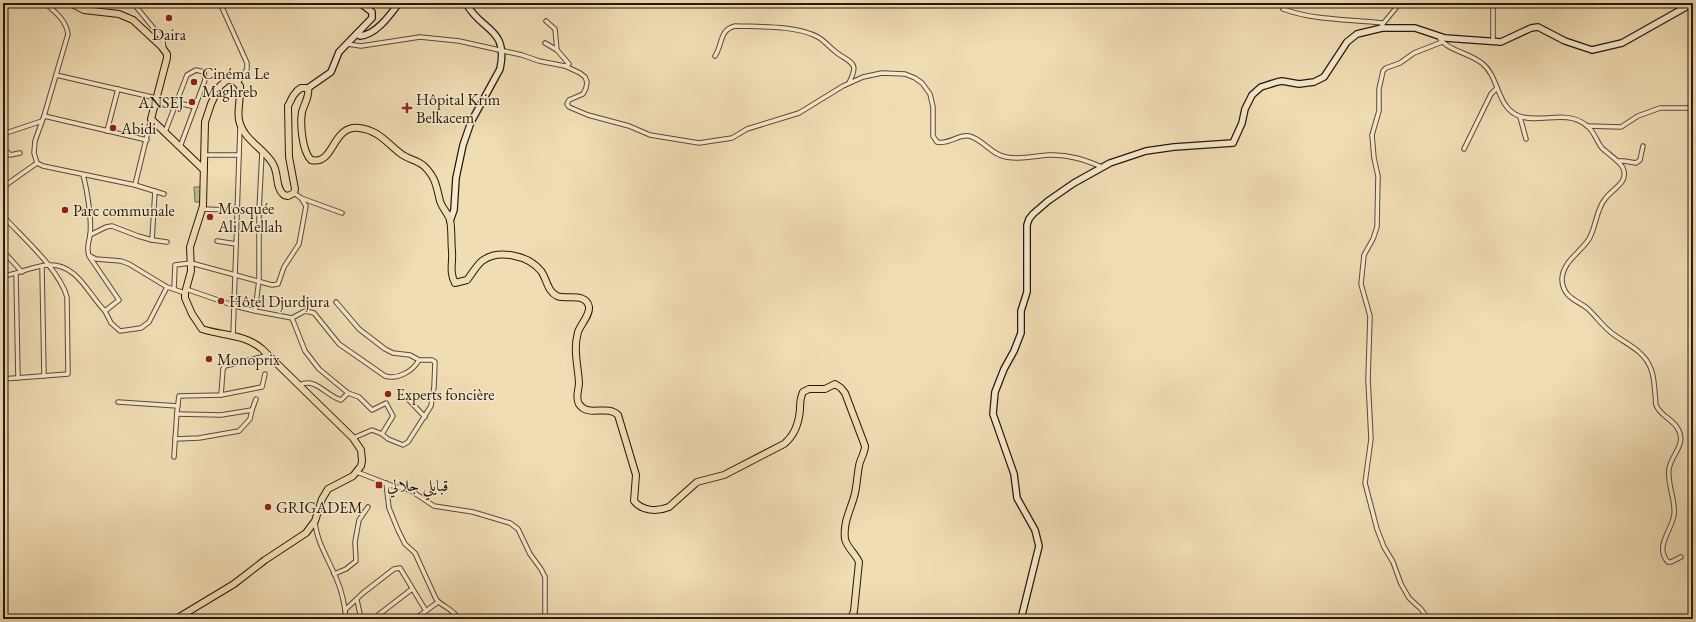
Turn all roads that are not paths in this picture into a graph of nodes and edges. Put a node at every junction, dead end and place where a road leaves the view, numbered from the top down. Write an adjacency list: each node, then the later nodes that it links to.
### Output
1 (45, 3): 25 (street)
2 (70, 3): 20 (main road)
3 (133, 3): 20 (street)
4 (220, 3): 26 (street)
5 (360, 3): 14 (street)
6 (399, 3): 14 (street)
7 (466, 3): 21 (street)
8 (1400, 3): 13 (street)
9 (1493, 3): 16 (street)
10 (1692, 3): 16 (street)
11 (1283, 9): 13 (street)
12 (546, 21): 22 (street)
13 (1382, 26): 15 (street); 56 (street)
14 (357, 34): 19 (street)
15 (1438, 36): 16 (street); 17 (street)
16 (1493, 41)
17 (1442, 42): 29 (street); 135 (street)
18 (545, 43): 22 (street)
19 (347, 44): 21 (street); 28 (street)
20 (165, 50): 31 (main road)
21 (501, 50): 24 (street); 70 (street)
22 (557, 50): 24 (street)
23 (715, 56): 27 (street)
24 (565, 66): 27 (street)
25 (56, 75): 30 (street); 35 (street)
26 (238, 83): 39 (main road); 52 (main road)
27 (849, 83): 56 (street)
28 (308, 88): 62 (main road); 70 (main road)
29 (1497, 88): 36 (street); 49 (street)
30 (118, 89): 31 (street); 41 (street)
31 (157, 98): 32 (street); 37 (main road)
32 (177, 103): 33 (street); 33 (street); 42 (street)
33 (195, 108): 47 (street)
34 (1693, 110): 40 (street)
35 (44, 116): 38 (street); 41 (street)
36 (1520, 117): 40 (street); 44 (street)
37 (151, 119): 42 (main road); 45 (street)
38 (42, 121): 43 (street); 55 (street)
39 (240, 124): 50 (main road); 53 (street)
40 (1587, 126): 54 (street)
41 (107, 131): 45 (street)
42 (165, 132): 47 (main road)
43 (3, 134)
44 (1526, 139)
45 (147, 140): 59 (street)
46 (1643, 146): 54 (street)
47 (180, 147): 57 (main road)
48 (3, 149): 51 (street)
49 (1464, 149)
50 (262, 152): 62 (main road); 67 (street)
51 (20, 154)
52 (203, 155): 53 (street); 57 (main road)
53 (239, 155): 66 (street)
54 (1618, 161): 119 (street)
55 (37, 163): 58 (street); 60 (street)
56 (1103, 167): 134 (street)
57 (203, 169): 65 (main road)
58 (83, 175): 59 (street); 71 (street)
59 (135, 184): 61 (street)
60 (3, 187)
61 (155, 191): 63 (street); 72 (street)
62 (294, 193): 64 (street)
63 (164, 194)
64 (301, 198): 68 (street); 85 (street)
65 (202, 209): 66 (street); 78 (main road)
66 (237, 210): 67 (street); 75 (street)
67 (259, 211): 85 (street)
68 (342, 213)
69 (3, 216): 79 (street)
70 (450, 221): 133 (main road)
71 (90, 236): 72 (street); 77 (street)
72 (152, 240): 74 (street)
73 (217, 241): 75 (street)
74 (167, 242)
75 (236, 244): 83 (street)
76 (3, 251): 81 (street)
77 (89, 256): 86 (street); 91 (street)
78 (191, 263): 83 (street); 87 (street); 88 (main road)
79 (48, 265): 80 (street); 91 (street); 98 (street)
80 (42, 267): 81 (street); 98 (street)
81 (22, 272): 82 (street)
82 (16, 274): 84 (street); 99 (street)
83 (236, 275): 85 (street); 90 (street)
84 (3, 276)
85 (259, 280): 92 (street)
86 (167, 287): 87 (street); 91 (street)
87 (174, 289): 88 (street)
88 (185, 291): 90 (street); 94 (main road)
89 (336, 302): 96 (street)
90 (235, 306): 92 (street); 94 (street)
91 (104, 311)
92 (255, 311): 93 (street)
93 (292, 318): 96 (street); 102 (street)
94 (233, 336): 95 (main road)
95 (269, 355): 101 (main road); 103 (street)
96 (419, 360): 110 (street)
97 (265, 374): 103 (street)
98 (44, 376): 99 (street)
99 (18, 378): 100 (street)
100 (3, 379)
101 (299, 385): 102 (street); 112 (main road)
102 (348, 393): 111 (street)
103 (221, 395): 107 (street)
104 (405, 396): 110 (street)
105 (256, 399): 108 (street)
106 (118, 402): 107 (street)
107 (178, 406): 109 (street)
108 (252, 410): 109 (street); 113 (street)
109 (177, 414): 113 (street)
110 (425, 417): 111 (street)
111 (382, 434): 112 (street)
112 (353, 438): 115 (main road)
113 (174, 439): 114 (street)
114 (174, 457)
115 (357, 472): 116 (street); 118 (main road)
116 (386, 484): 123 (street); 132 (street)
117 (368, 507): 120 (street)
118 (315, 521): 120 (street); 126 (main road)
119 (1681, 557)
120 (334, 574): 124 (street)
121 (412, 589): 122 (street); 125 (street); 129 (street)
122 (357, 600): 124 (street); 128 (street)
123 (438, 602): 125 (street); 131 (street)
124 (345, 610): 127 (street)
125 (426, 611): 130 (street)
126 (176, 619)
127 (346, 619)
128 (362, 619)
129 (373, 619)
130 (416, 619)
131 (459, 619)
132 (545, 619)
133 (851, 619)
134 (1021, 619)
135 (1428, 619)

